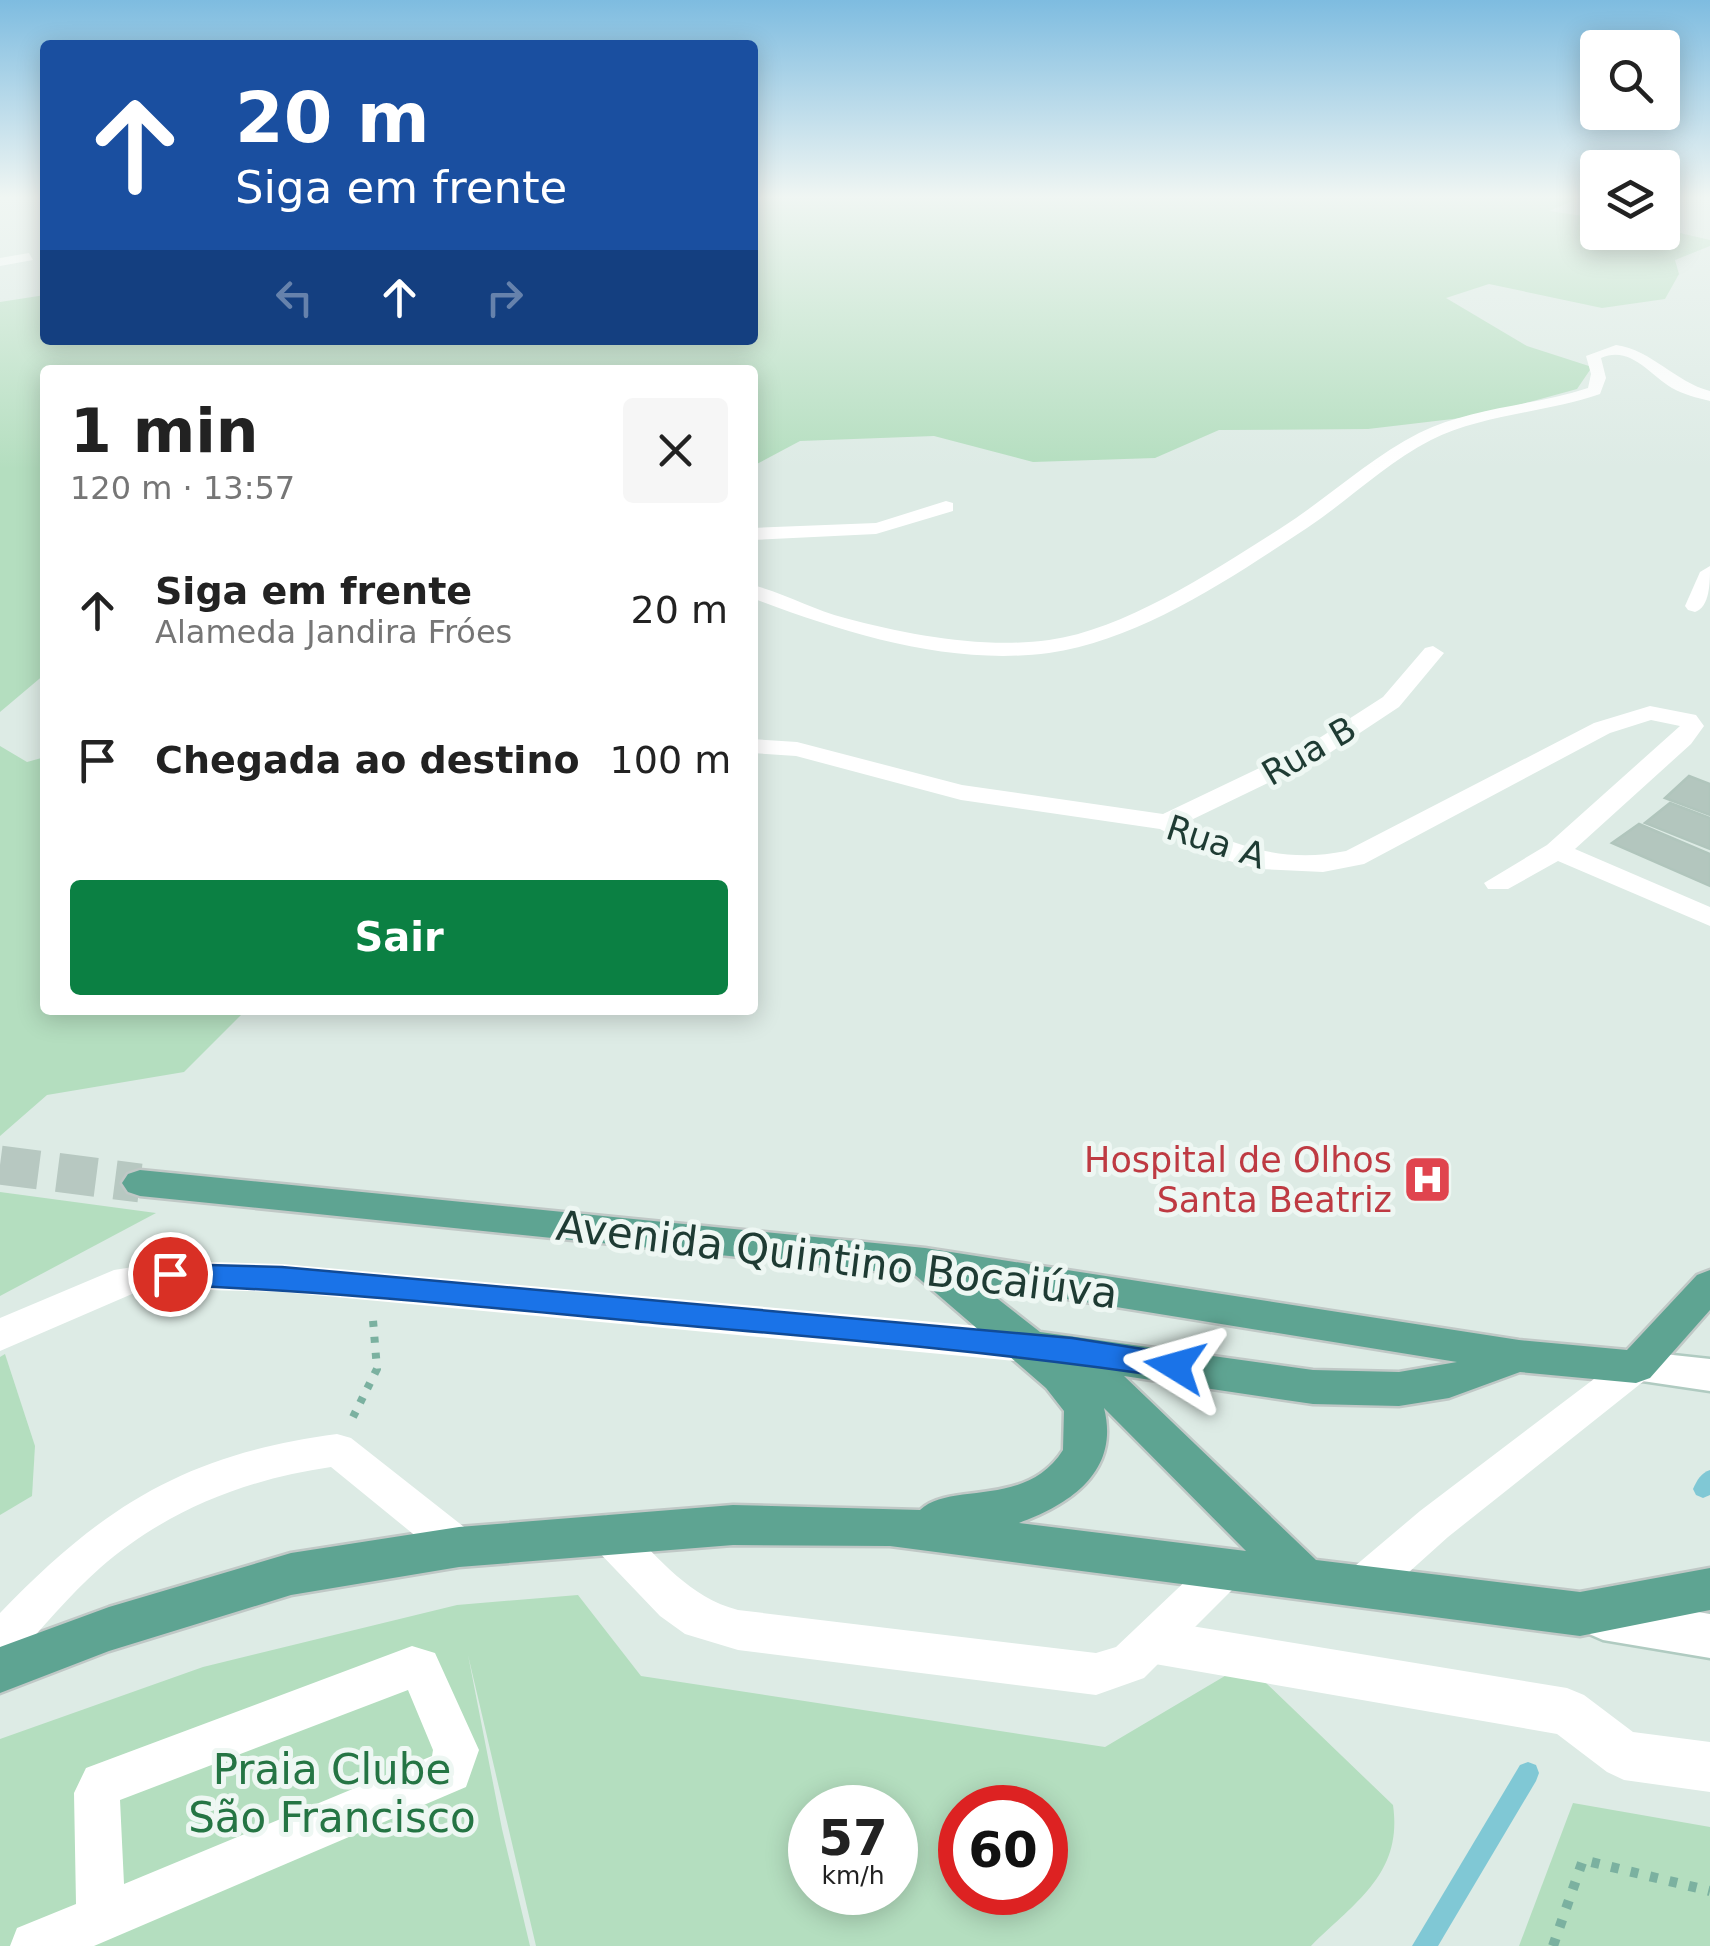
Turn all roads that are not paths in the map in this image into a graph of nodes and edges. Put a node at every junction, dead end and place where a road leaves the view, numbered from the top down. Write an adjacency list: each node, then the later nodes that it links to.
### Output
1 (1710, 396): 4 (street)
2 (946, 508): 3 (street)
3 (758, 534)
4 (758, 593)
5 (1433, 653): 7 (street, Rua B)
6 (758, 746): 7 (street, Rua A)
7 (1166, 822): 8 (street, Rua A)
8 (1557, 850): 9 (street); 10 (street)
9 (1498, 883)
10 (1710, 917)
11 (140, 1183): 12 (main road, Avenida Quintino Bocaiúva)
12 (925, 1262): 15 (main road); 17 (main road, Avenida Quintino Bocaiúva)
13 (1710, 1284): 18 (main road)
14 (0, 1335): 15 (street)
15 (1025, 1346): 16 (main road); 20 (main road)
16 (1072, 1350): 17 (main road); 24 (main road)
17 (1519, 1356): 18 (main road, Avenida Quintino Bocaiúva)
18 (1636, 1367): 19 (street, Avenida Quintino Bocaiúva); 25 (lane)
19 (1710, 1375)
20 (890, 1526): 21 (main road); 23 (main road)
21 (606, 1533): 22 (main road); 29 (lane)
22 (459, 1547): 30 (lane); 31 (main road)
23 (1227, 1568): 24 (main road); 29 (lane)
24 (1304, 1577): 25 (main road)
25 (1364, 1585): 27 (main road)
26 (1710, 1589): 27 (main road)
27 (1580, 1614): 28 (street)
28 (1710, 1636)
29 (1155, 1642): 32 (street)
30 (0, 1643)
31 (0, 1670)
32 (1710, 1767)
33 (101, 1917): 33 (lane); 34 (lane)
34 (36, 1946)

